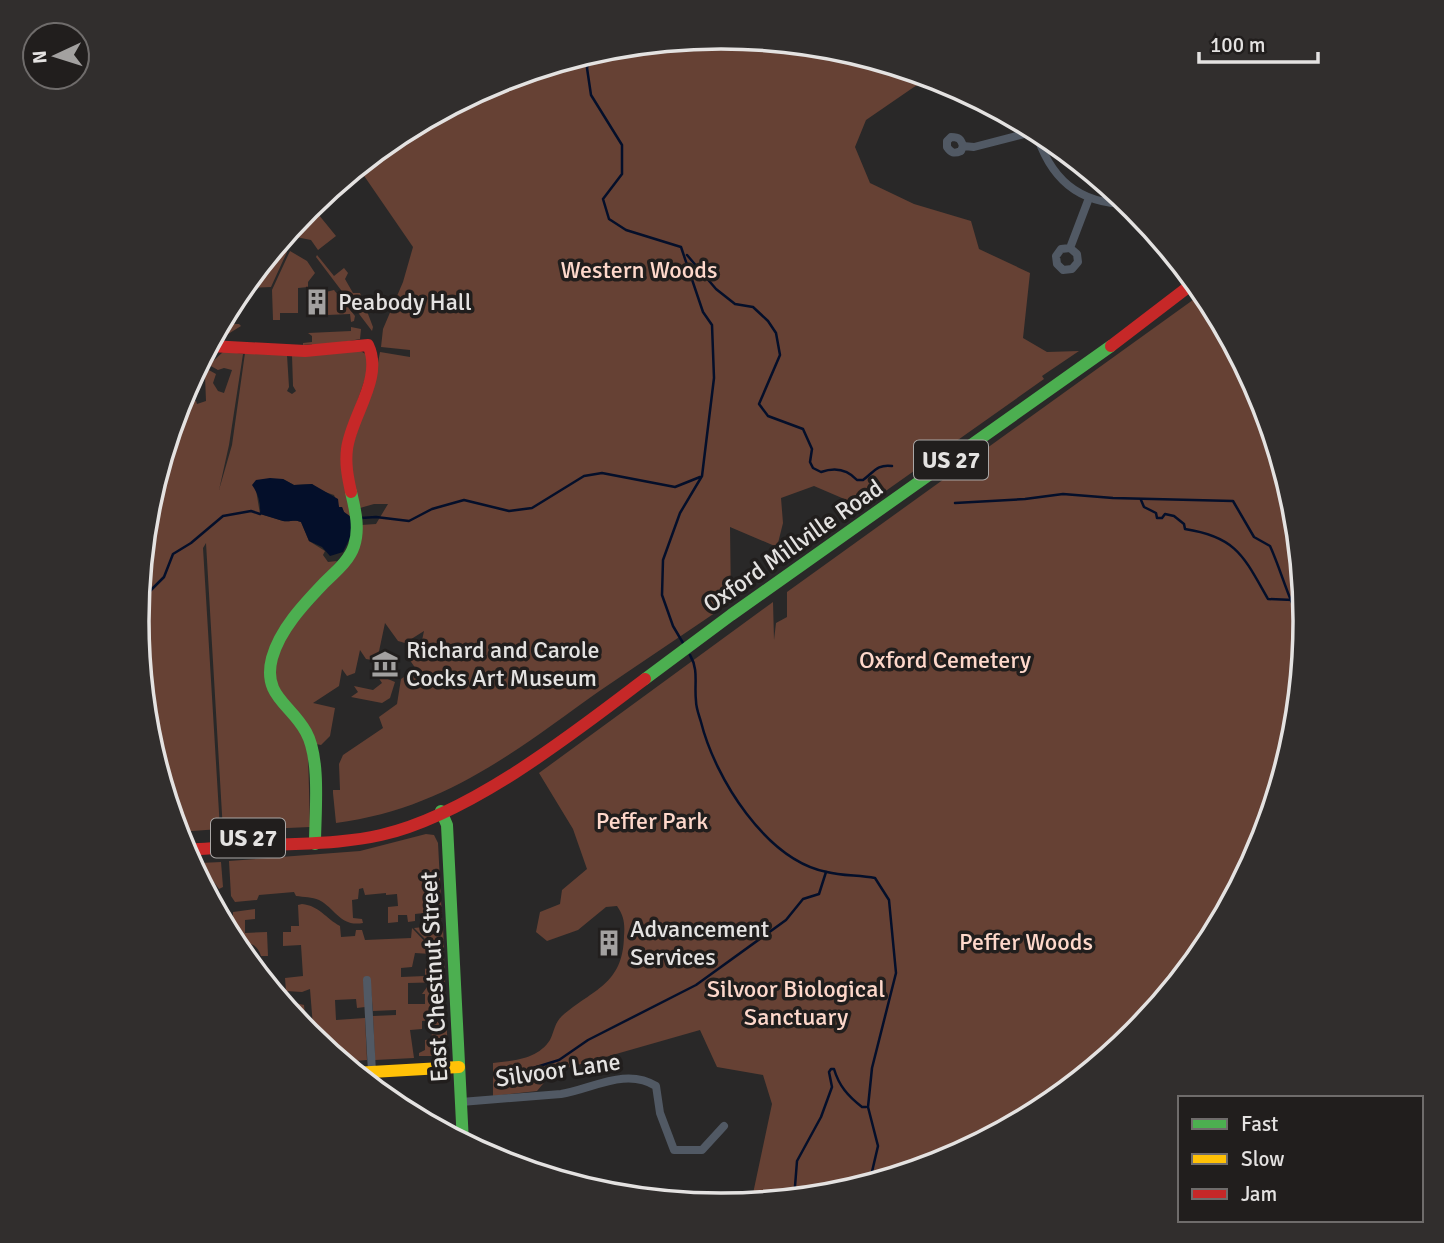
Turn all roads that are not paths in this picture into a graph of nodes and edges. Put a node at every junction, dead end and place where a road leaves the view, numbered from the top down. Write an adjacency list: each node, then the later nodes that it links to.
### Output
1 (1021, 134): 3 (street)
2 (1039, 145): 4 (street)
3 (963, 146)
4 (1089, 198): 5 (street); 6 (street)
5 (1114, 205)
6 (1070, 248)
7 (1187, 288): 9 (main road, Oxford Millville Road / US 27)
8 (220, 347): 10 (main road)
9 (442, 811): 10 (main road, US 27); 14 (main road, East Chestnut Street)
10 (315, 839): 11 (main road, US 27); 12 (main road, US 27)
11 (193, 842)
12 (197, 849)
13 (367, 980): 16 (street)
14 (459, 1067): 16 (main road); 17 (main road, East Chestnut Street)
15 (369, 1072): 16 (main road)
16 (372, 1072)
17 (460, 1102): 18 (street, Silvoor Lane); 19 (main road, East Chestnut Street)
18 (724, 1126)
19 (462, 1131)

